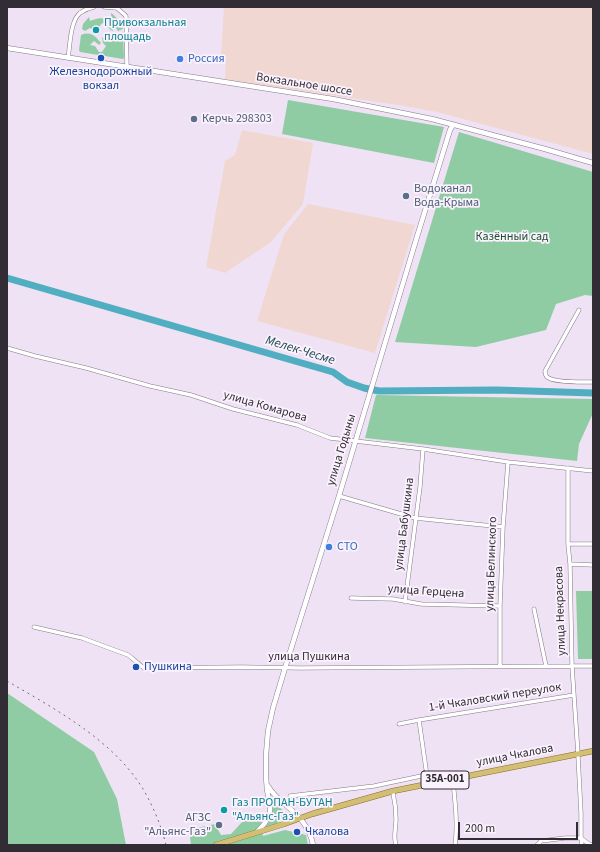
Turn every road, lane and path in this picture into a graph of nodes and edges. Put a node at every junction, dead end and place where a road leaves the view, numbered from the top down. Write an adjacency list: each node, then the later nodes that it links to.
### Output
1 (94, 7): 4 (street)
2 (104, 7): 5 (street)
3 (7, 48): 4 (main road, Вокзальное шоссе)
4 (68, 58): 5 (main road, Вокзальное шоссе)
5 (127, 68): 6 (main road, Вокзальное шоссе)
6 (453, 124): 7 (main road, Вокзальное шоссе); 11 (main road, улица Годыны)
7 (593, 163)
8 (579, 310): 10 (street)
9 (7, 348): 11 (street, улица Комарова)
10 (593, 382)
11 (355, 441): 12 (street, улица Комарова); 16 (main road, улица Годыны)
12 (423, 448): 13 (street, улица Комарова); 17 (street, улица Бабушкина)
13 (508, 462): 14 (street, улица Комарова); 18 (street, улица Белинского)
14 (568, 468): 15 (street, улица Комарова); 19 (street, улица Некрасова)
15 (593, 471)
16 (339, 496): 17 (street); 32 (main road, улица Годыны)
17 (416, 518): 18 (street); 24 (street, улица Бабушкина)
18 (502, 527): 25 (street, улица Белинского)
19 (568, 544): 20 (street); 21 (street, улица Некрасова)
20 (593, 544)
21 (570, 564): 22 (street); 30 (street, улица Некрасова)
22 (593, 565)
23 (351, 598): 24 (street, улица Герцена)
24 (405, 602): 25 (street, улица Герцена)
25 (500, 606): 28 (street, улица Белинского)
26 (534, 609): 29 (street)
27 (34, 627): 32 (street, улица Пушкина)
28 (500, 666): 29 (street, улица Пушкина); 32 (street, улица Пушкина)
29 (546, 666): 30 (street, улица Пушкина)
30 (572, 666): 31 (street, улица Пушкина); 33 (street, улица Некрасова)
31 (593, 666)
32 (285, 668): 41 (main road, улица Годыны)
33 (574, 695): 34 (street, 1-й Чкаловский переулок); 37 (street, улица Некрасова)
34 (419, 720): 35 (street, 1-й Чкаловский переулок); 38 (street, 1-й Чкаловский переулок)
35 (399, 724)
36 (593, 752): 37 (main road, улица Чкалова / 35А-001)
37 (578, 755): 39 (main road, улица Чкалова / 35А-001); 46 (street, улица Некрасова)
38 (426, 775): 40 (street, 1-й Чкаловский переулок); 43 (street)
39 (453, 779): 40 (main road, улица Чкалова / 35А-001); 51 (street)
40 (428, 784): 42 (main road, улица Чкалова / 35А-001)
41 (267, 785): 44 (main road); 45 (main road, улица Годыны)
42 (393, 792): 44 (main road, улица Чкалова / 35А-001); 50 (street)
43 (290, 796)
44 (301, 819): 45 (main road, улица Чкалова / 35А-001); 49 (main road)
45 (257, 833): 47 (main road, 35А-001); 48 (main road, 35А-001)
46 (581, 838): 52 (street); 53 (street, улица Некрасова); 54 (street)
47 (216, 845)
48 (224, 845)
49 (313, 845)
50 (396, 845)
51 (455, 845)
52 (537, 845)
53 (582, 845)
54 (593, 845)

